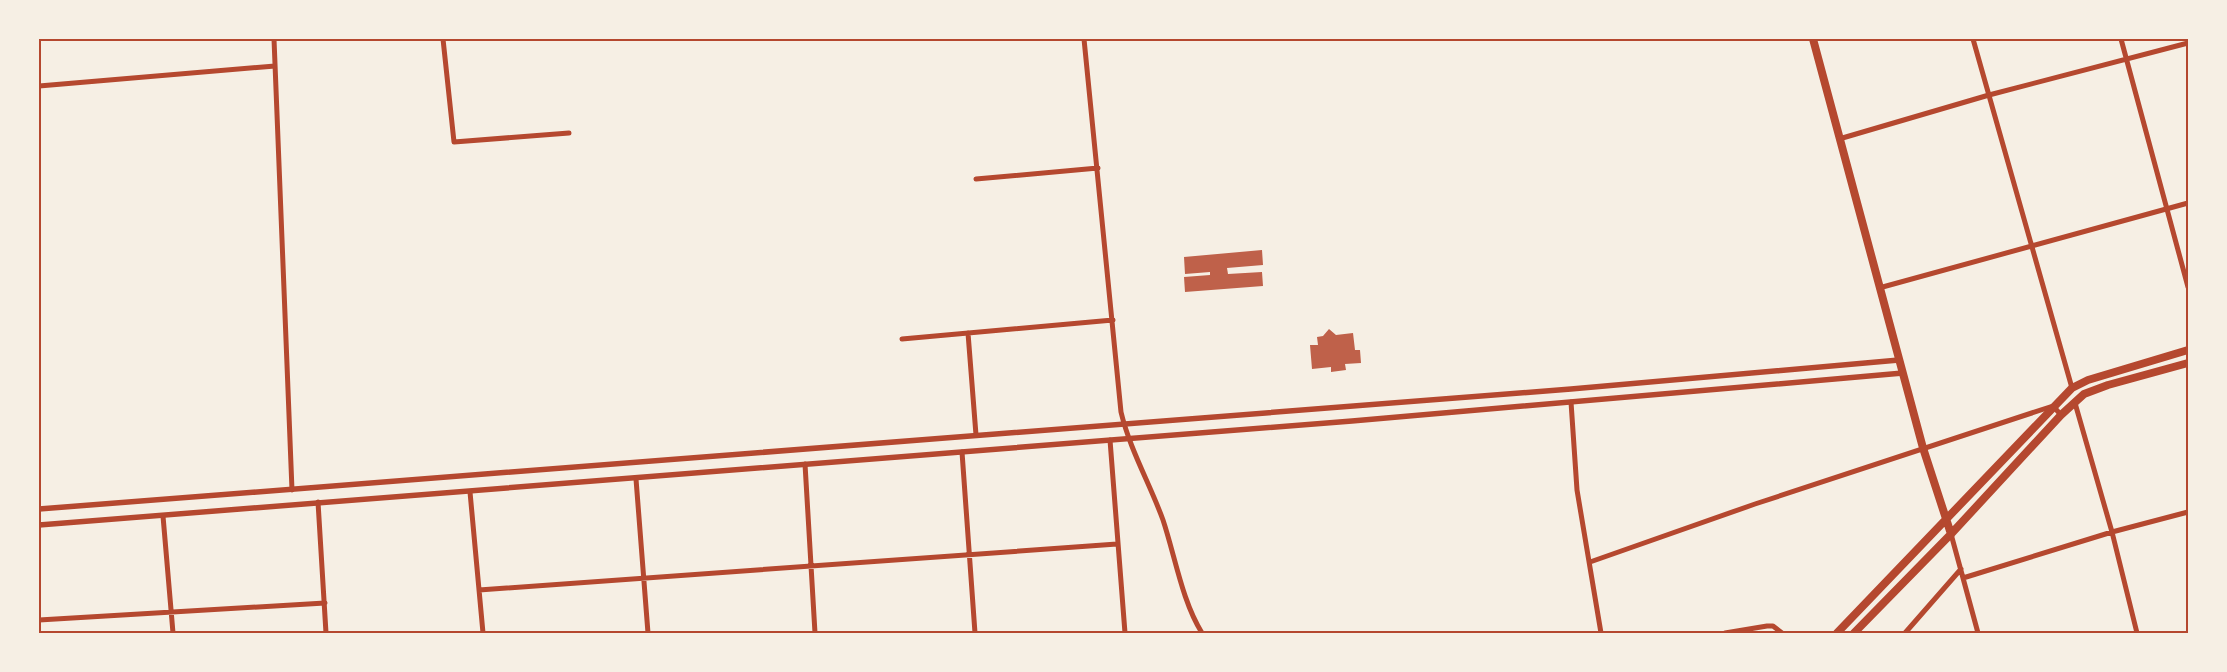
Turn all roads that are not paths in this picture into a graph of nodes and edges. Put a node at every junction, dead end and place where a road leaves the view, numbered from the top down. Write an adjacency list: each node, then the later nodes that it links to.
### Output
1 (274, 39): 9 (street)
2 (443, 39): 12 (street)
3 (1084, 39): 14 (street)
4 (1813, 39): 13 (main road)
5 (1973, 39): 11 (street)
6 (2121, 39): 8 (street)
7 (2188, 43): 8 (street)
8 (2126, 58): 11 (street); 17 (street)
9 (275, 66): 10 (street); 45 (street)
10 (39, 86)
11 (1989, 94): 13 (street); 18 (street)
12 (570, 133)
13 (1838, 139): 20 (main road)
14 (1098, 168): 15 (street); 21 (street)
15 (976, 179)
16 (2188, 203): 17 (street)
17 (2166, 209): 18 (street); 19 (street)
18 (2031, 247): 20 (street); 30 (street)
19 (2188, 287)
20 (1879, 288): 25 (main road)
21 (1113, 320): 22 (street); 35 (street)
22 (968, 333): 23 (street); 36 (street)
23 (902, 338)
24 (2188, 350): 28 (main road)
25 (1898, 360): 27 (main road); 35 (street)
26 (2188, 363): 29 (main road)
27 (1903, 373): 31 (street); 41 (main road)
28 (2104, 375): 29 (main road); 30 (main road)
29 (2108, 385): 32 (main road)
30 (2072, 388): 33 (main road)
31 (1571, 402): 37 (street); 57 (street)
32 (2075, 402): 34 (main road); 53 (street)
33 (2052, 406): 34 (street); 38 (main road); 41 (street)
34 (2061, 415): 40 (main road)
35 (1124, 423): 36 (street); 37 (street)
36 (976, 435): 45 (street)
37 (1129, 438): 39 (street); 73 (street)
38 (2022, 439): 40 (main road); 51 (main road)
39 (1110, 440): 42 (street); 55 (street)
40 (2033, 447): 54 (main road)
41 (1923, 448): 51 (main road); 57 (street)
42 (962, 452): 43 (street); 56 (street)
43 (805, 464): 44 (street); 58 (street)
44 (636, 479): 46 (street); 61 (street)
45 (292, 490): 48 (street)
46 (470, 492): 47 (street); 62 (street)
47 (318, 502): 50 (street); 63 (street)
48 (39, 509)
49 (2188, 512): 53 (street)
50 (162, 516): 52 (street); 64 (street)
51 (1946, 520): 54 (main road); 77 (main road)
52 (39, 526)
53 (2112, 532): 60 (street); 81 (street)
54 (1951, 534): 59 (street); 78 (main road)
55 (1118, 544): 56 (street); 72 (street)
56 (969, 556): 58 (street); 71 (street)
57 (1590, 562): 74 (street)
58 (811, 567): 61 (street); 70 (street)
59 (1961, 569): 60 (street); 79 (street)
60 (1963, 578): 80 (street)
61 (644, 580): 62 (street); 69 (street)
62 (479, 590): 68 (street)
63 (325, 603): 64 (street); 67 (street)
64 (171, 612): 65 (street); 66 (street)
65 (39, 620)
66 (173, 633)
67 (326, 633)
68 (483, 633)
69 (648, 633)
70 (815, 633)
71 (975, 633)
72 (1125, 633)
73 (1202, 633)
74 (1601, 633)
75 (1725, 633): 76 (street)
76 (1782, 633)
77 (1837, 633)
78 (1854, 633)
79 (1905, 633)
80 (1978, 633)
81 (2137, 633)

